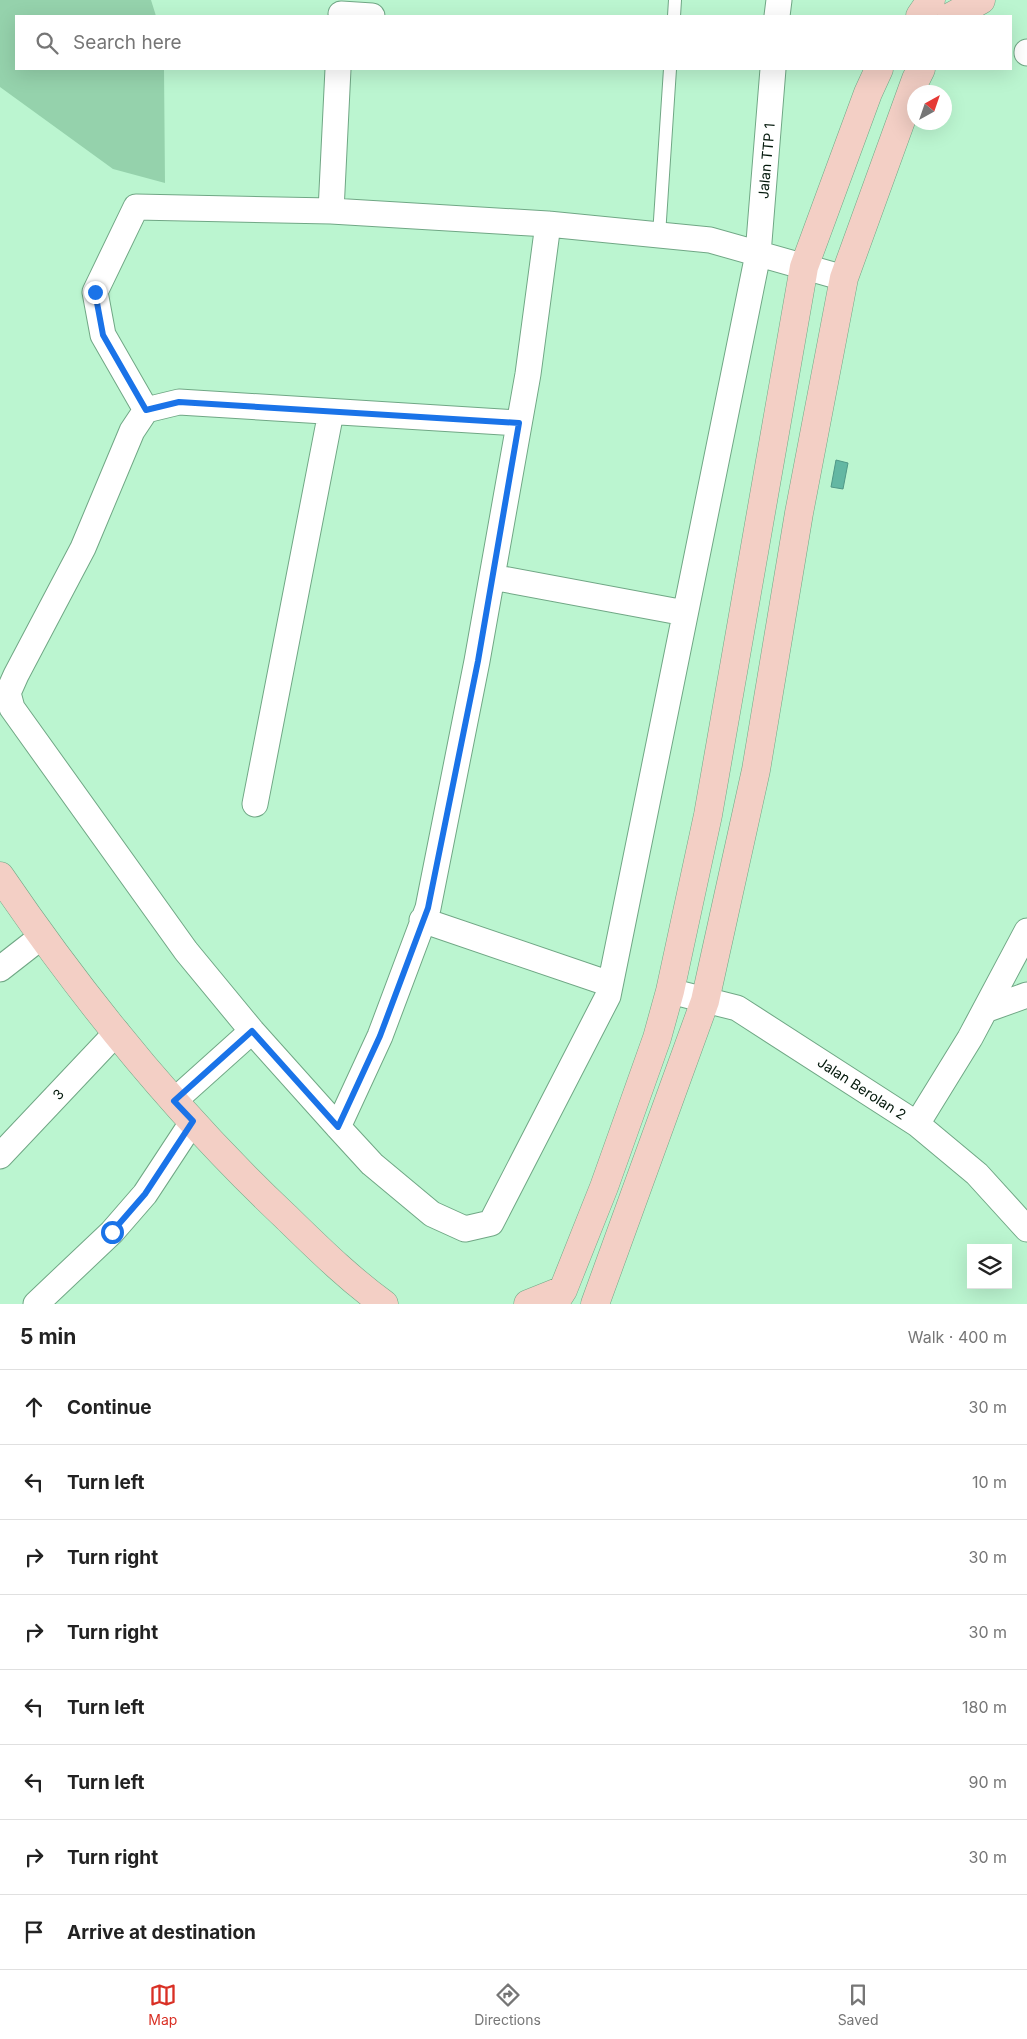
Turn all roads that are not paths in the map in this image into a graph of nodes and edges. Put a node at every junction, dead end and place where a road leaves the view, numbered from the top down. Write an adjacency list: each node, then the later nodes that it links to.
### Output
1 (675, 0): 9 (lane)
2 (779, 0): 10 (street)
3 (910, 0): 11 (main road)
4 (931, 0): 12 (main road)
5 (957, 0): 13 (main road)
6 (980, 0): 14 (main road)
7 (341, 10): 8 (street)
8 (367, 15)
9 (674, 15)
10 (777, 15)
11 (902, 15)
12 (921, 15)
13 (950, 15)
14 (952, 15)
15 (338, 70): 21 (street)
16 (670, 70): 23 (lane)
17 (773, 70): 24 (street, Jalan TTP 1)
18 (883, 70): 20 (main road)
19 (920, 70): 26 (main road)
20 (874, 81): 25 (main road)
21 (332, 212): 22 (street); 27 (street)
22 (548, 224): 23 (street); 29 (street)
23 (659, 235): 24 (street)
24 (758, 254): 25 (street); 31 (street, Jalan TTP 1)
25 (804, 267): 26 (street); 39 (main road)
26 (844, 278): 41 (main road)
27 (146, 410): 28 (street); 43 (street)
28 (331, 412): 29 (street); 32 (street)
29 (519, 423): 30 (street)
30 (492, 577): 31 (street); 34 (street)
31 (685, 612): 38 (street, Jalan TTP 1)
32 (255, 804)
33 (0, 876): 36 (main road)
34 (422, 920): 38 (street); 48 (street)
35 (1027, 931): 42 (street)
36 (41, 937): 37 (street); 44 (main road)
37 (0, 969)
38 (610, 984): 48 (street, Jalan TTP 1)
39 (670, 991): 41 (street, Jalan Berolan 2); 52 (main road)
40 (1027, 995): 42 (street)
41 (705, 1001): 47 (street, Jalan Berolan 2); 54 (main road)
42 (985, 1010): 47 (street)
43 (252, 1031): 45 (street); 48 (street)
44 (117, 1032): 45 (main road); 49 (street, 3)
45 (174, 1101): 46 (main road)
46 (193, 1121): 53 (main road); 55 (street)
47 (917, 1124): 50 (street, Jalan Berolan 2)
48 (338, 1127)
49 (0, 1156)
50 (1015, 1200): 51 (street, Jalan Berolan 2)
51 (1027, 1229)
52 (559, 1297): 56 (main road)
53 (380, 1301)
54 (596, 1303)
55 (36, 1304)
56 (528, 1304)

